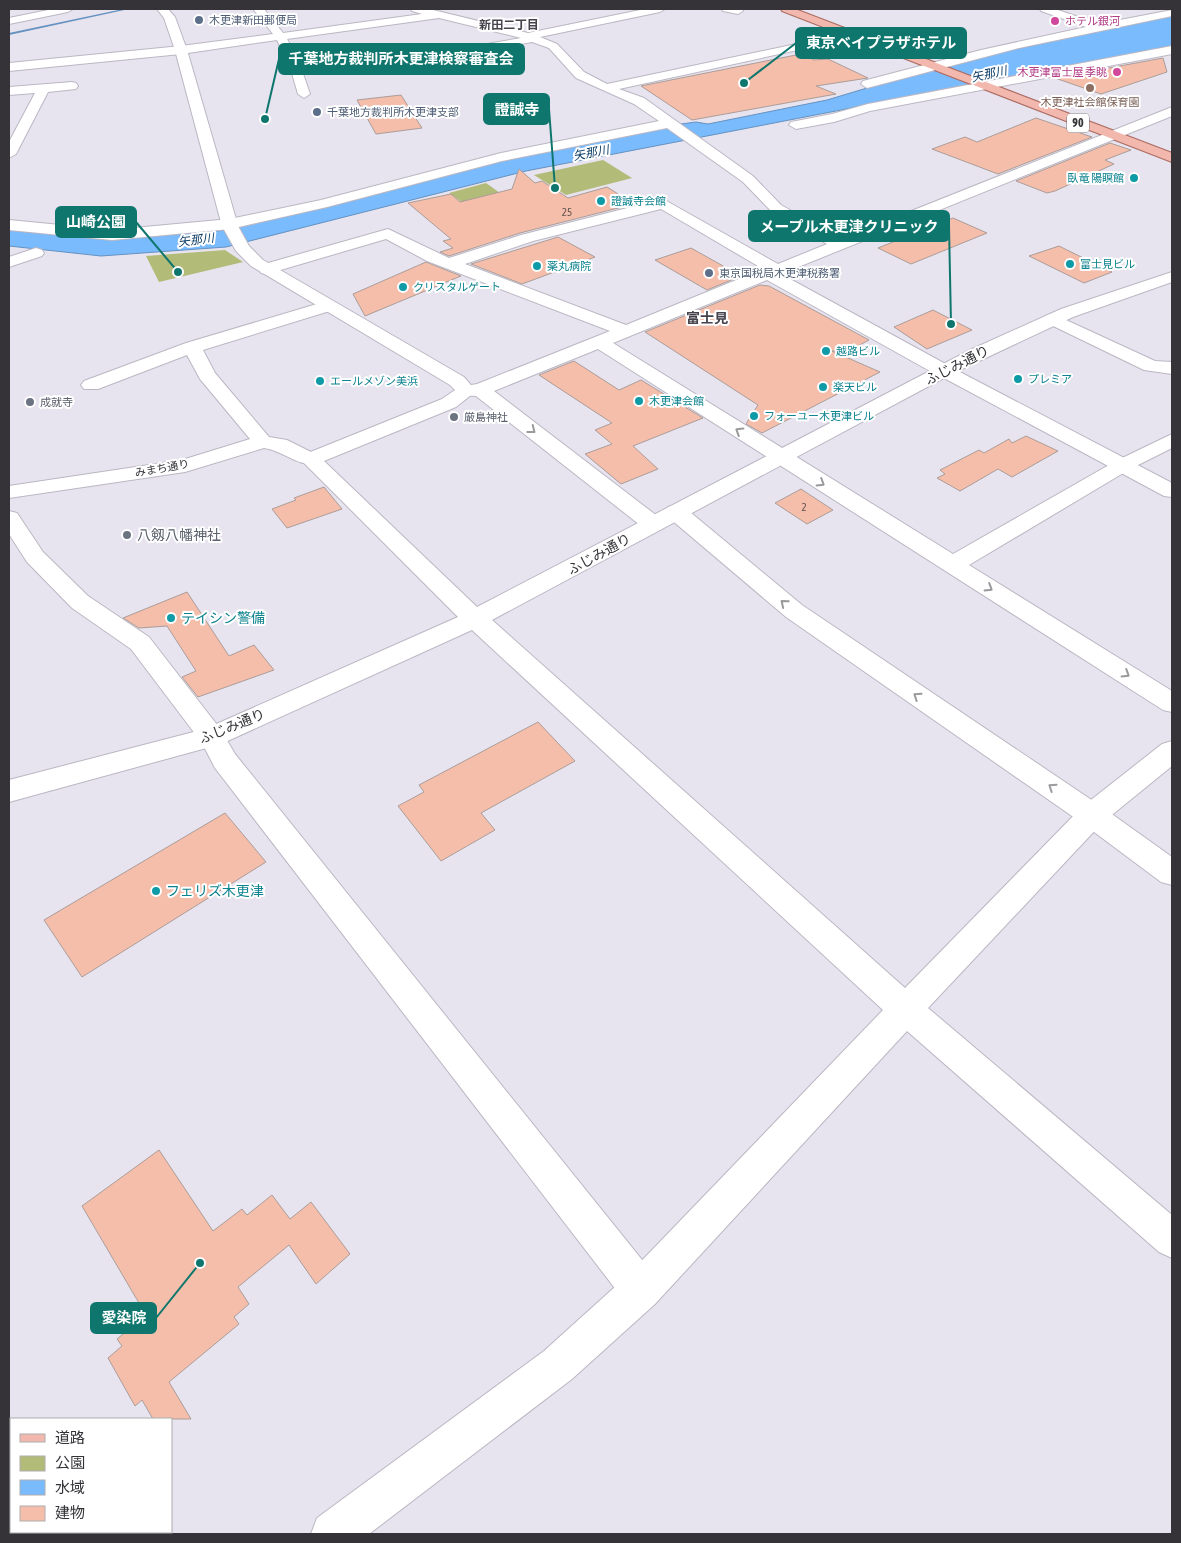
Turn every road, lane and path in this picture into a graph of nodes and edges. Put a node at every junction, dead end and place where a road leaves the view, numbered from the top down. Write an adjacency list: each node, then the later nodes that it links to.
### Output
1 (68, 9): 11 (street)
2 (162, 9): 16 (street)
3 (258, 9): 13 (street)
4 (416, 9): 10 (street)
5 (660, 9): 15 (street)
6 (786, 9): 14 (main road, 90)
7 (1045, 9): 12 (street)
8 (471, 10): 10 (street)
9 (1172, 13): 12 (street)
10 (438, 14): 13 (street); 15 (street)
11 (9, 21)
12 (1098, 27): 19 (street)
13 (281, 36): 16 (street); 27 (street)
14 (853, 36): 19 (main road, 90); 25 (street)
15 (532, 38): 20 (street); 25 (street)
16 (181, 50): 18 (street); 36 (street)
17 (1172, 50): 23 (street)
18 (9, 66)
19 (929, 66): 21 (street); 23 (main road, 90)
20 (366, 69)
21 (867, 84)
22 (72, 86): 24 (street)
23 (985, 87): 30 (street); 31 (main road, 90)
24 (44, 88): 26 (street); 32 (street)
25 (606, 88): 29 (street)
26 (9, 92)
27 (304, 94)
28 (1172, 111): 31 (street)
29 (671, 124): 36 (street); 37 (street)
30 (796, 125)
31 (1112, 136): 34 (main road, 90); 37 (street)
32 (13, 140): 33 (street)
33 (9, 154)
34 (1172, 158)
35 (9, 225): 36 (street)
36 (230, 225): 41 (street)
37 (838, 244): 42 (street)
38 (36, 252): 39 (street)
39 (9, 262)
40 (452, 263): 41 (street); 42 (street); 46 (street)
41 (267, 269): 44 (street)
42 (771, 271): 46 (street); 50 (street)
43 (1172, 276): 45 (street, ふじみ通り)
44 (327, 306): 48 (street); 52 (street)
45 (1054, 319): 49 (street); 50 (street, ふじみ通り)
46 (625, 331): 47 (street)
47 (599, 342): 52 (street); 55 (street, one-way to 47)
48 (192, 347): 51 (street); 54 (street)
49 (1172, 368)
50 (944, 371): 55 (street, ふじみ通り); 57 (street)
51 (90, 385)
52 (473, 390): 56 (street); 62 (street, one-way to 62)
53 (1172, 440): 57 (street)
54 (263, 442): 56 (street); 59 (street, みまち通り)
55 (780, 458): 60 (street, ふじみ通り); 63 (street, one-way to 63)
56 (310, 459): 64 (street)
57 (1123, 465): 58 (street); 63 (street)
58 (1172, 491)
59 (9, 492)
60 (676, 512): 62 (street, ふじみ通り); 69 (street, one-way to 60)
61 (9, 518): 66 (street)
62 (653, 524): 64 (street, ふじみ通り)
63 (952, 565): 65 (street, one-way to 65)
64 (475, 620): 66 (street, ふじみ通り); 71 (street)
65 (1172, 703)
66 (212, 737): 68 (street, ふじみ通り); 73 (street)
67 (1172, 751): 69 (street)
68 (9, 791)
69 (1092, 815): 70 (street); 71 (street)
70 (1172, 873)
71 (906, 1009): 72 (street); 73 (street)
72 (1172, 1238)
73 (641, 1290): 74 (street)
74 (333, 1534)

